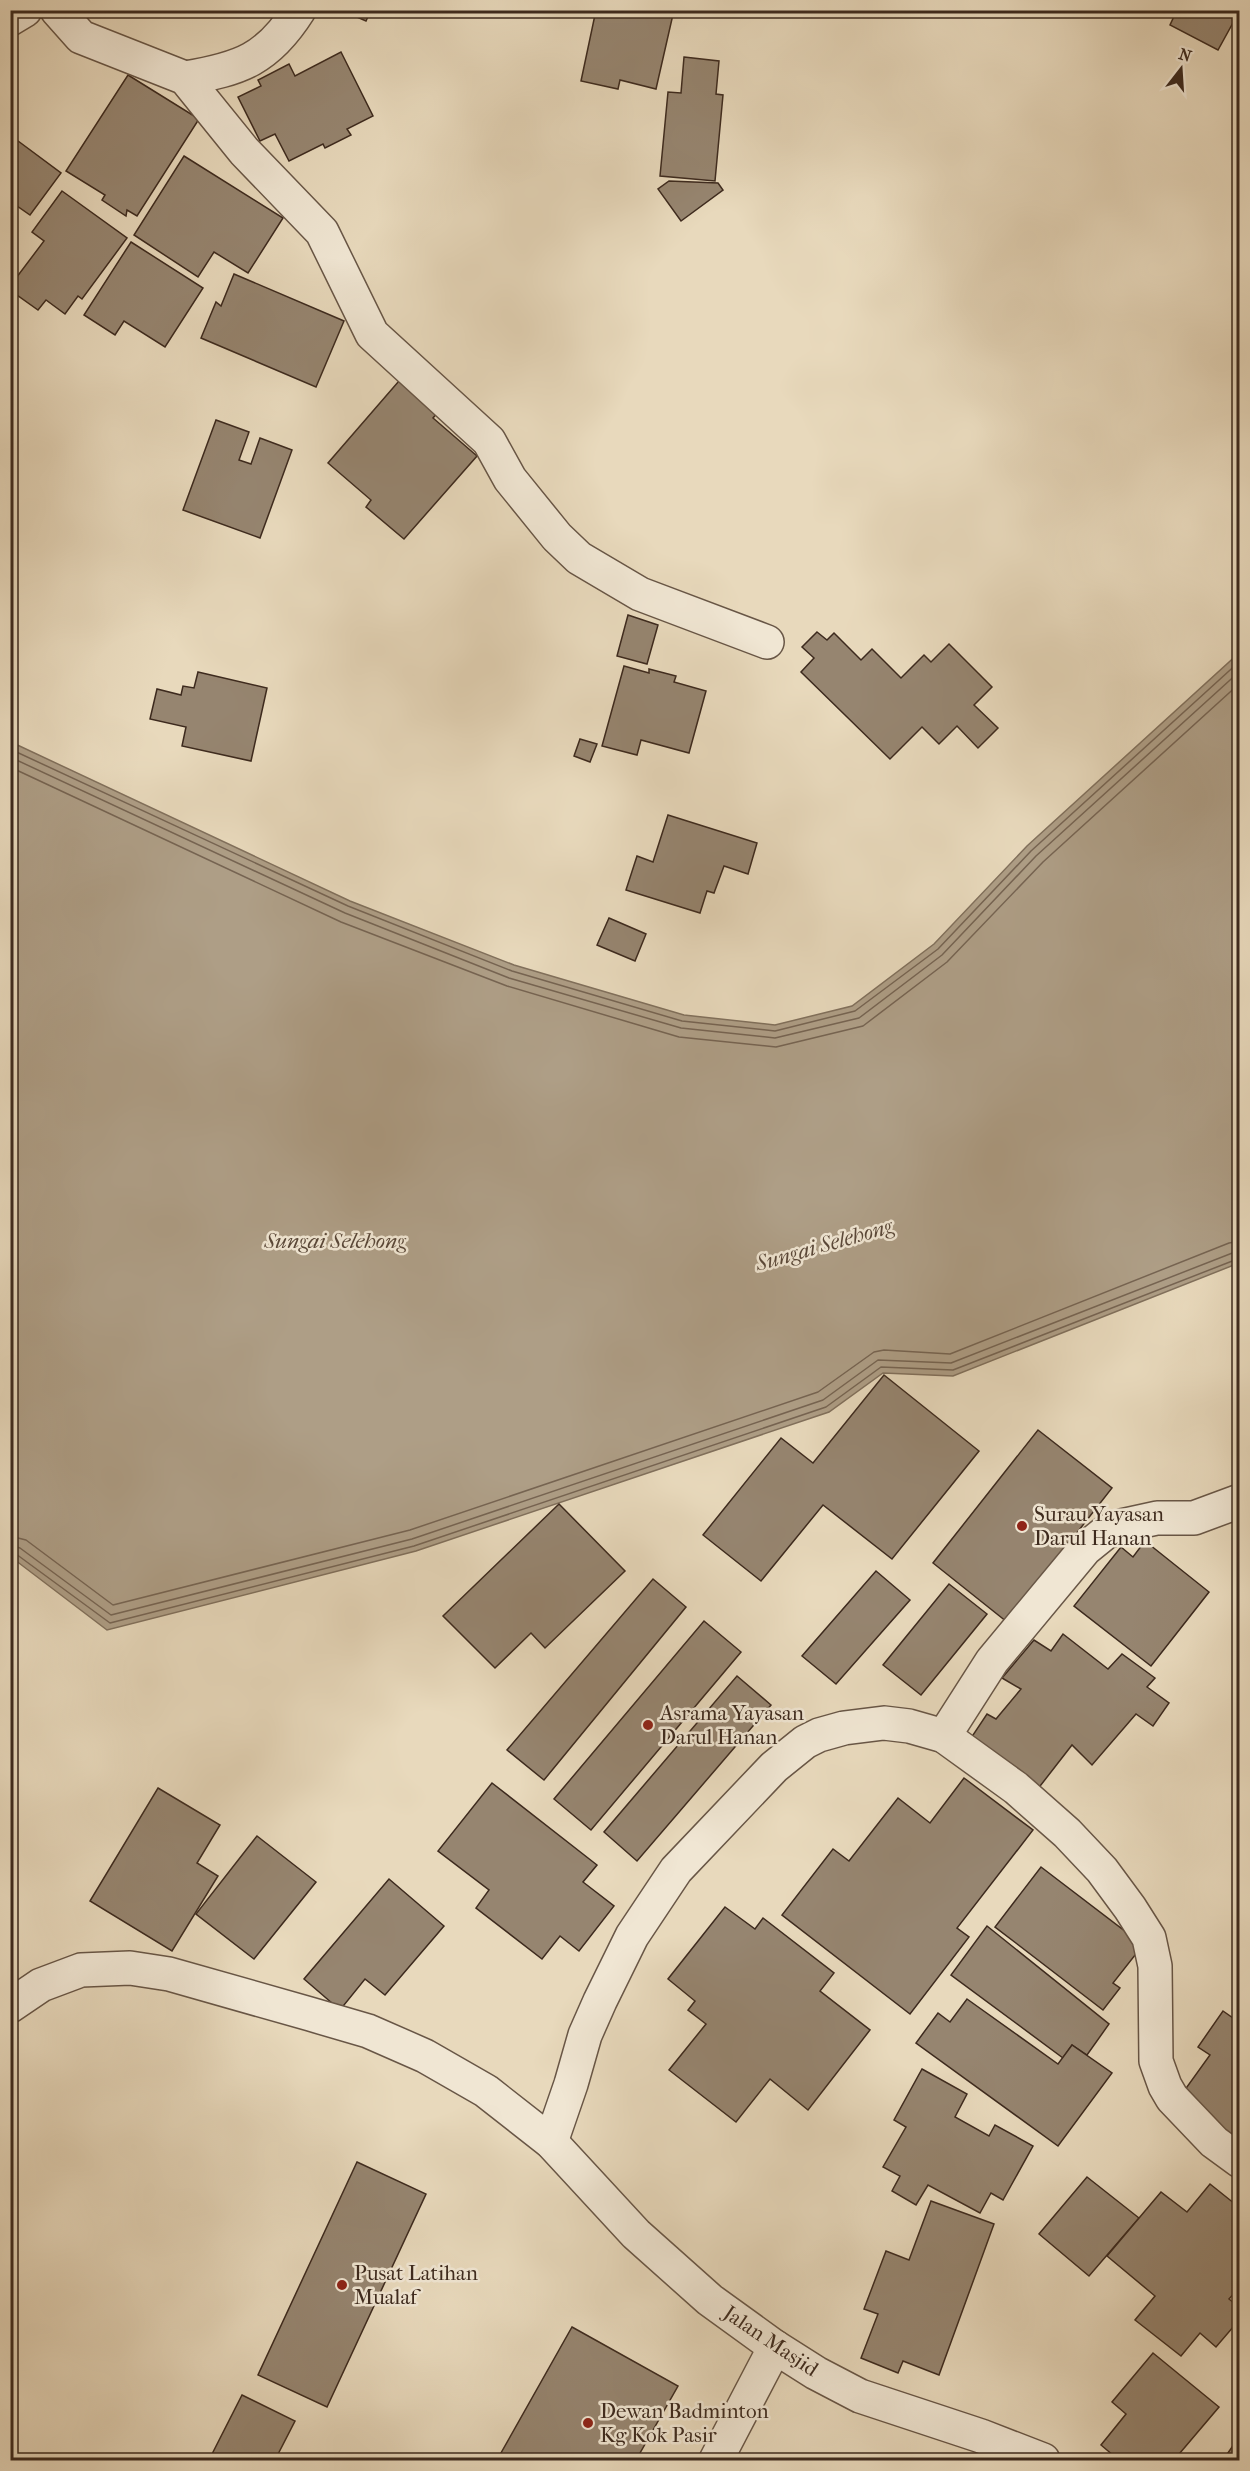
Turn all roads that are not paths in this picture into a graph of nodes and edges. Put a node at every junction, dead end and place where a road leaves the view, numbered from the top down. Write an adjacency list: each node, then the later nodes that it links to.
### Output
1 (24, 10): 4 (street)
2 (57, 10): 5 (street)
3 (299, 10): 5 (street)
4 (10, 19)
5 (185, 78): 6 (street)
6 (767, 642)
7 (1239, 1501): 8 (street)
8 (944, 1736): 10 (street); 11 (street)
9 (10, 2006): 10 (street, Jalan Masjid)
10 (551, 2142): 12 (street, Jalan Masjid)
11 (1239, 2161)
12 (775, 2347): 13 (street); 14 (street, Jalan Masjid)
13 (716, 2460)
14 (1043, 2460)

